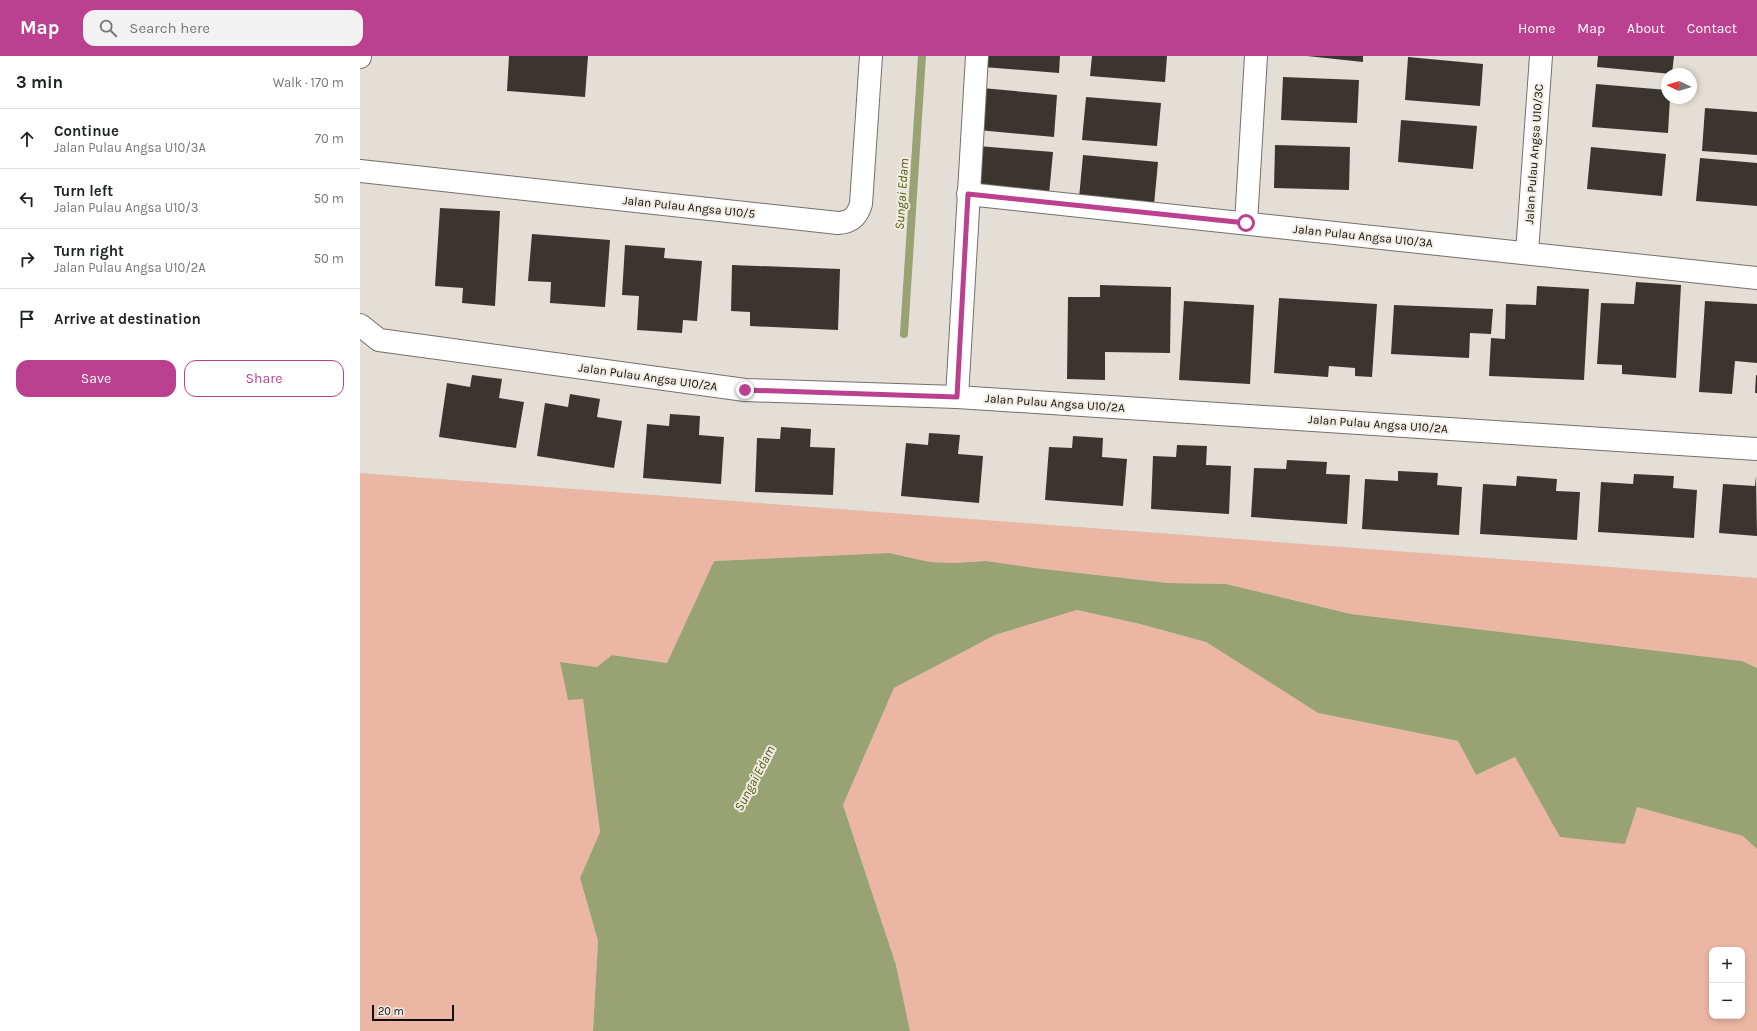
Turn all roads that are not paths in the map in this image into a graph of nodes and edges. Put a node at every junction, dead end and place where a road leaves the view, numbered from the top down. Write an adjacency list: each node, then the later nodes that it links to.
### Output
1 (871, 56): 5 (street, Jalan Pulau Angsa U10/5)
2 (977, 56): 6 (street)
3 (1256, 56): 7 (street)
4 (1541, 56): 8 (street, Jalan Pulau Angsa U10/3C)
5 (360, 171)
6 (968, 194): 7 (street, Jalan Pulau Angsa U10/3A); 11 (street)
7 (1246, 223): 8 (street, Jalan Pulau Angsa U10/3A)
8 (1527, 253): 9 (street, Jalan Pulau Angsa U10/3A)
9 (1757, 278)
10 (360, 325): 11 (street, Jalan Pulau Angsa U10/2A)
11 (957, 397): 12 (street, Jalan Pulau Angsa U10/2A)
12 (1757, 449)

